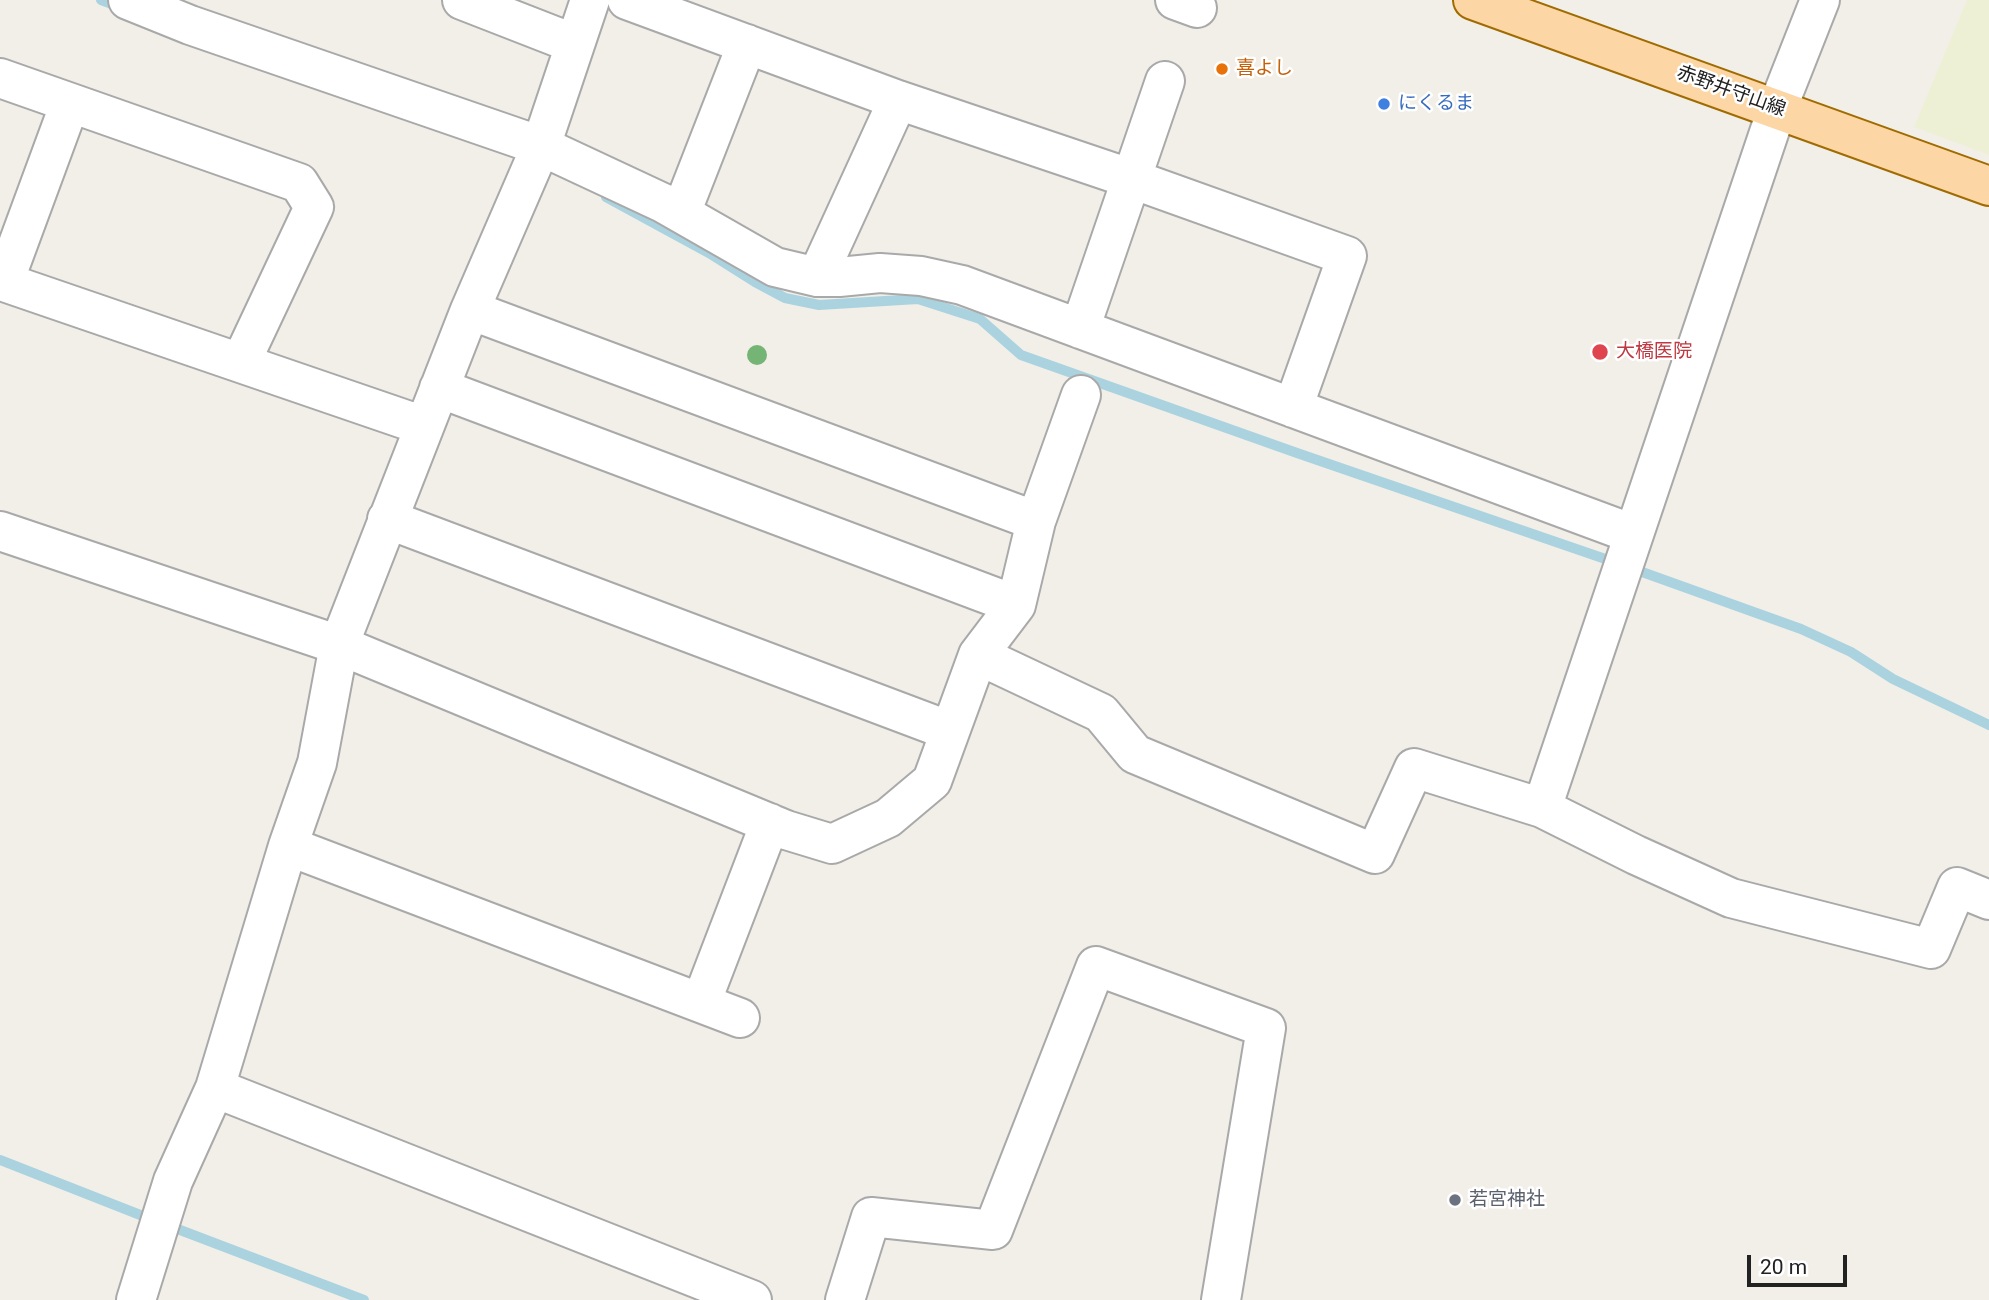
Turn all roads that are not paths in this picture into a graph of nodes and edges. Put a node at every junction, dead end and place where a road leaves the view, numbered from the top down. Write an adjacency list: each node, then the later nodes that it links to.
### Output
1 (128, 0): 14 (street)
2 (462, 0): 7 (street)
3 (590, 0): 7 (street)
4 (627, 0): 8 (street)
5 (1473, 0): 13 (main road, 赤野井守山線)
6 (1820, 0): 13 (street)
7 (575, 44): 14 (street)
8 (747, 44): 11 (street); 17 (street)
9 (0, 78): 12 (street)
10 (1165, 81): 15 (street)
11 (898, 100): 15 (street); 18 (street)
12 (70, 103): 21 (street); 21 (street)
13 (1777, 109): 16 (main road, 赤野井守山線); 29 (street)
14 (541, 146): 17 (street); 19 (street)
15 (1132, 179): 20 (street); 24 (street)
16 (1989, 186)
17 (681, 214): 18 (street)
18 (817, 277): 20 (street)
19 (470, 310): 22 (street); 27 (street)
20 (1080, 329): 24 (street)
21 (241, 362): 25 (street)
22 (439, 388): 25 (street); 30 (street)
23 (1081, 395): 27 (street)
24 (1293, 408): 29 (street)
25 (424, 426): 26 (street)
26 (387, 519): 31 (street); 33 (street)
27 (1036, 521): 30 (street)
28 (0, 531): 31 (street)
29 (1633, 534): 34 (street)
30 (1016, 605): 32 (street)
31 (339, 645): 35 (street); 36 (street)
32 (978, 655): 33 (street); 34 (street)
33 (950, 730): 35 (street)
34 (1542, 808): 37 (street)
35 (770, 823): 38 (street)
36 (288, 846): 38 (street); 40 (street)
37 (1989, 900)
38 (701, 1003): 39 (street)
39 (740, 1018)
40 (215, 1088): 41 (street); 42 (street)
41 (135, 1300)
42 (752, 1300)
43 (845, 1300): 44 (street)
44 (1221, 1300)

